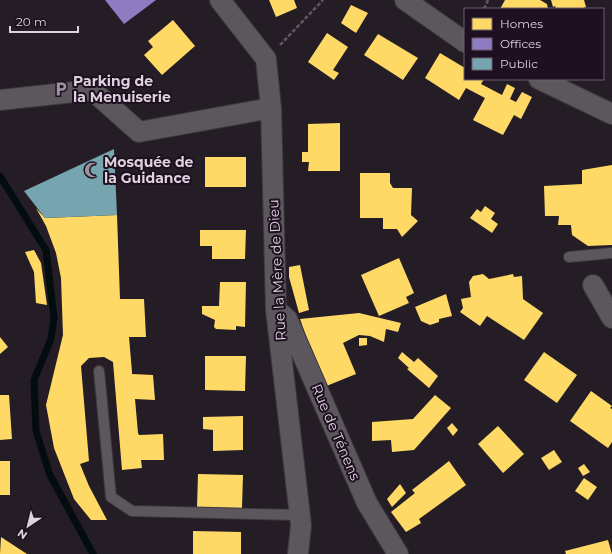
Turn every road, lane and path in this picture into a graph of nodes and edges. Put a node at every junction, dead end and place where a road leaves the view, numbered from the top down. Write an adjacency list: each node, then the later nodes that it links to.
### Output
1 (220, 0): 5 (street)
2 (323, 0): 5 (path)
3 (405, 0): 4 (street)
4 (464, 41)
5 (266, 59): 8 (street, Rue la Mère de Dieu)
6 (541, 80): 9 (street)
7 (0, 100): 8 (street)
8 (271, 108): 13 (street, Rue la Mère de Dieu)
9 (612, 114)
10 (612, 253): 11 (lane)
11 (569, 257)
12 (593, 285): 14 (street)
13 (276, 310): 16 (street, Rue la Mère de Dieu); 18 (street, Rue de Ténens)
14 (612, 318)
15 (99, 371): 16 (lane)
16 (300, 515): 17 (street, Rue la Mère de Dieu)
17 (298, 554)
18 (398, 554)

